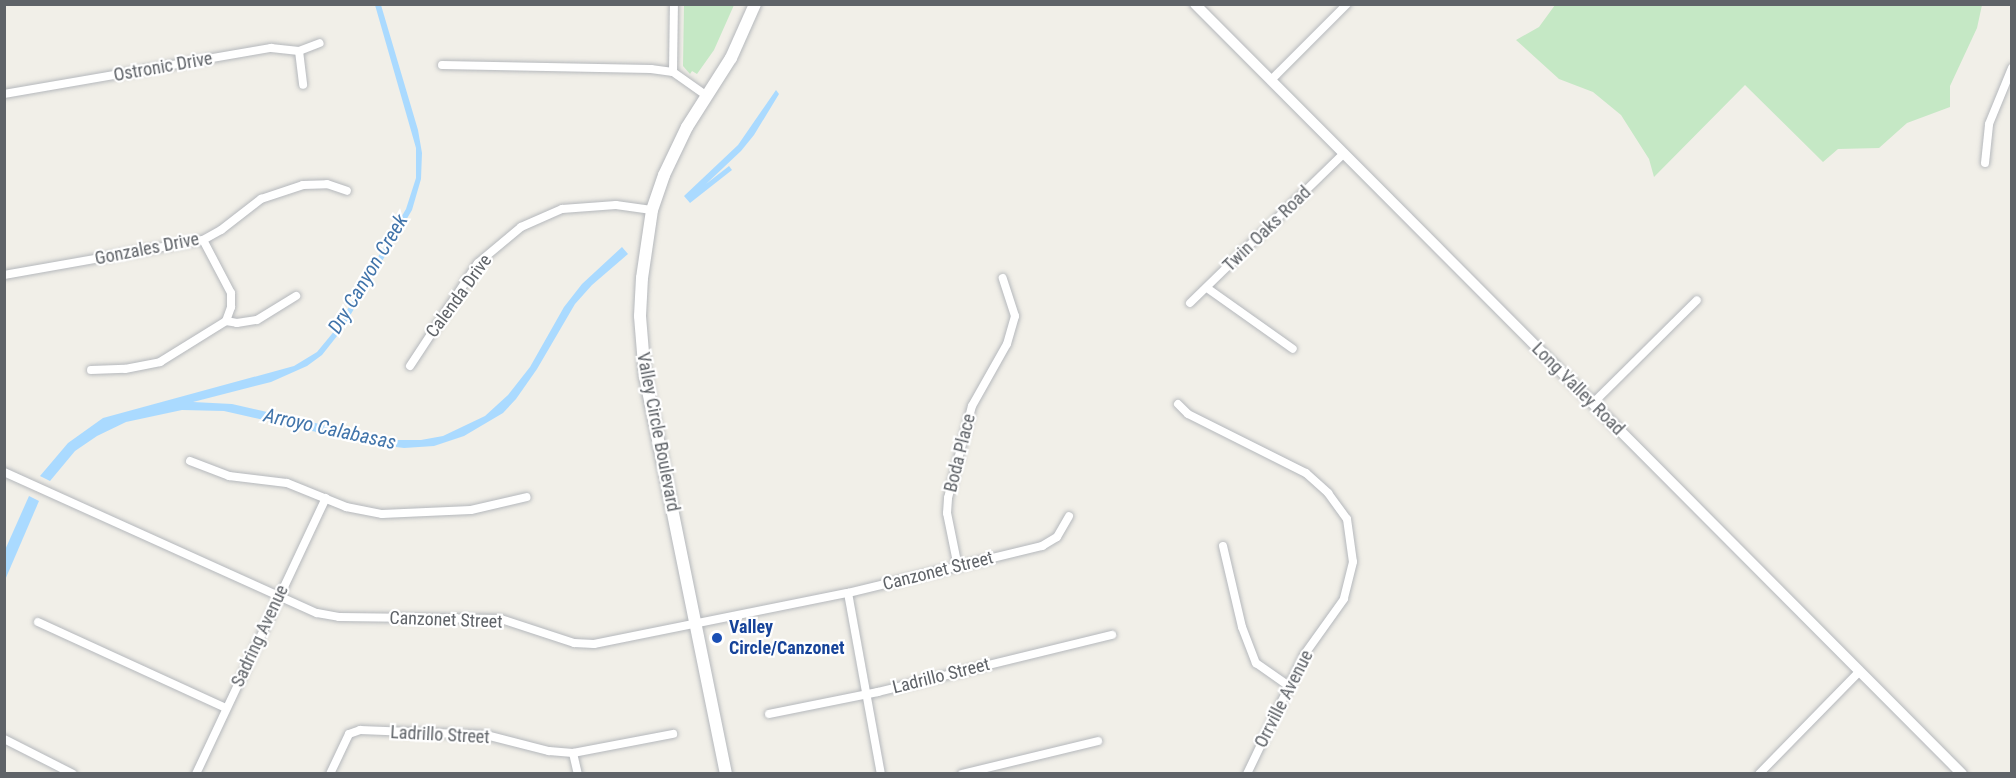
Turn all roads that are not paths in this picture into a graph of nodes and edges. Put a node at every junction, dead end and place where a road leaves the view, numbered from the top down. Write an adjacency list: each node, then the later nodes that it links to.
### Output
1 (674, 4): 9 (street)
2 (755, 4): 13 (main road, Valley Circle Boulevard)
3 (1195, 4): 10 (street, Long Valley Road)
4 (1347, 4): 10 (street)
5 (320, 44): 6 (street, Ostronic Drive)
6 (299, 51): 11 (street); 12 (street, Ostronic Drive)
7 (442, 65): 9 (street)
8 (2012, 68): 15 (street)
9 (673, 72): 13 (street)
10 (1271, 80): 14 (street, Long Valley Road)
11 (303, 85)
12 (4, 94)
13 (707, 96): 17 (main road, Valley Circle Boulevard)
14 (1344, 153): 21 (street, Twin Oaks Road); 29 (street, Long Valley Road)
15 (1985, 163)
16 (347, 191): 18 (street, Gonzales Drive)
17 (652, 210): 27 (street, Calenda Drive); 41 (main road, Valley Circle Boulevard)
18 (203, 240): 19 (street, Gonzales Drive); 25 (street)
19 (4, 275)
20 (1003, 278): 37 (street, Boda Place)
21 (1207, 288): 24 (street, Twin Oaks Road); 26 (street)
22 (296, 296): 25 (street)
23 (1697, 300): 29 (street)
24 (1190, 303)
25 (226, 321): 28 (street)
26 (1293, 349)
27 (410, 366)
28 (91, 370)
29 (1593, 403): 43 (street, Long Valley Road)
30 (1178, 404): 44 (street, Orrville Avenue)
31 (190, 461): 34 (street)
32 (4, 472): 39 (street, Canzonet Street)
33 (527, 497): 34 (street)
34 (326, 498): 39 (street, Sadring Avenue)
35 (1069, 516): 37 (street, Canzonet Street)
36 (1223, 546): 44 (street)
37 (958, 567): 38 (street, Canzonet Street)
38 (848, 594): 41 (street, Canzonet Street); 45 (street)
39 (279, 596): 41 (street, Canzonet Street); 46 (street, Sadring Avenue)
40 (38, 622): 46 (street)
41 (697, 624): 56 (main road, Valley Circle Boulevard)
42 (1112, 635): 45 (street, Ladrillo Street)
43 (1860, 671): 60 (street); 61 (street, Long Valley Road)
44 (1288, 685): 59 (street, Orrville Avenue)
45 (866, 694): 47 (street, Ladrillo Street); 57 (street)
46 (226, 708): 53 (street, Sadring Avenue)
47 (769, 714)
48 (673, 734): 51 (street, Ladrillo Street)
49 (4, 740): 52 (street)
50 (1098, 741): 58 (street)
51 (573, 753): 54 (street, Ladrillo Street); 55 (street)
52 (69, 773)
53 (196, 774)
54 (330, 774)
55 (578, 774)
56 (726, 774)
57 (881, 774)
58 (962, 774)
59 (1247, 774)
60 (1759, 774)
61 (1962, 774)

